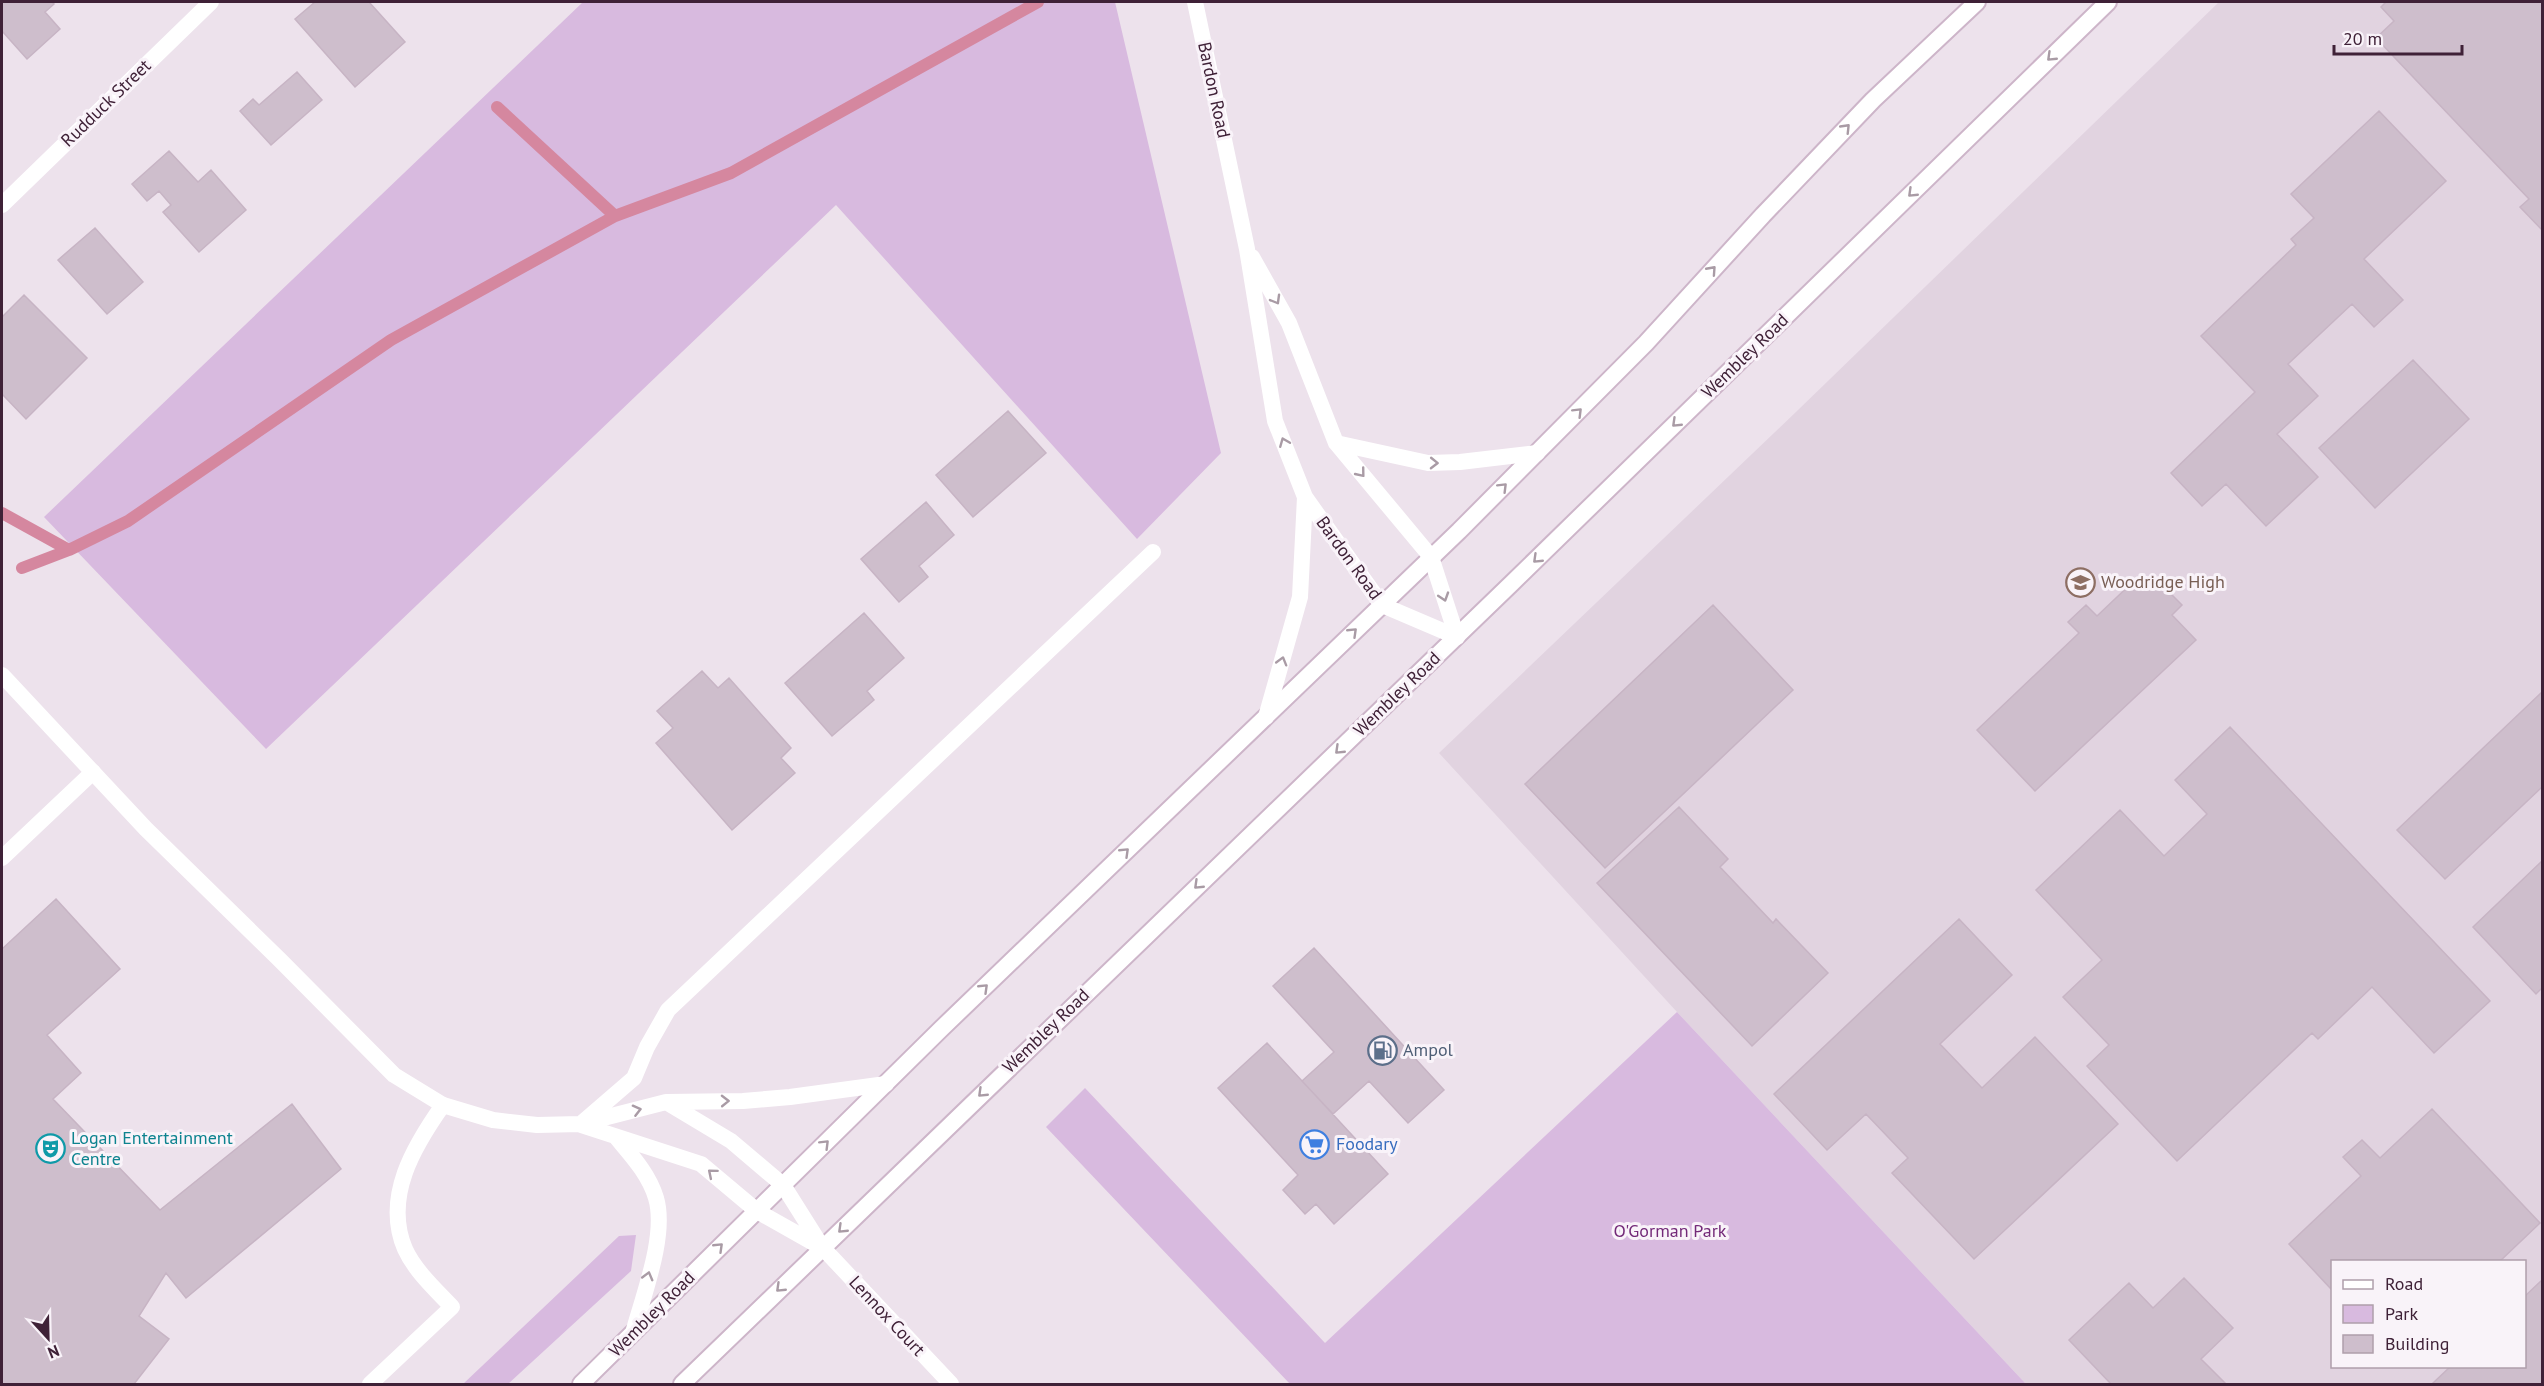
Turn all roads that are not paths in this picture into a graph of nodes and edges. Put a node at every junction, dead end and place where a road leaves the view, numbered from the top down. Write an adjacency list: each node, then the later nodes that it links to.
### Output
1 (211, 2): 5 (street, Rudduck Street)
2 (1195, 2): 6 (street, Bardon Road)
3 (1977, 2): 8 (street, Wembley Road, one-way to 3)
4 (2108, 2): 13 (street, Wembley Road, one-way to 13)
5 (2, 205)
6 (1247, 249): 7 (street, Bardon Road, one-way to 7); 9 (street, Bardon Road, one-way to 6)
7 (1336, 442): 8 (street, one-way to 8); 11 (street, Bardon Road, one-way to 11)
8 (1537, 453): 11 (street, Wembley Road, one-way to 8)
9 (1305, 497): 12 (street, Bardon Road); 15 (street, one-way to 9)
10 (1153, 552): 21 (street)
11 (1431, 557): 12 (street, Wembley Road); 13 (street, Bardon Road, one-way to 13)
12 (1382, 605): 13 (street, Bardon Road); 15 (street, Wembley Road, one-way to 12)
13 (1456, 637): 25 (street, Wembley Road, one-way to 25)
14 (2, 675): 16 (street)
15 (1266, 717): 18 (street, Wembley Road, one-way to 15)
16 (93, 772): 17 (street); 20 (street)
17 (2, 858)
18 (886, 1084): 19 (street, one-way to 18); 23 (street, Wembley Road, one-way to 18)
19 (666, 1102): 21 (street, one-way to 19); 23 (street)
20 (443, 1104): 21 (street); 27 (street)
21 (580, 1125): 22 (street)
22 (615, 1136): 24 (street, one-way to 22); 26 (street, one-way to 22)
23 (783, 1185): 24 (street, Wembley Road); 25 (street)
24 (757, 1211): 25 (street); 26 (street, Wembley Road, one-way to 24)
25 (822, 1247): 29 (street, Wembley Road, one-way to 29); 30 (street, Lennox Court)
26 (633, 1333): 28 (street, Wembley Road)
27 (370, 1384)
28 (581, 1384)
29 (682, 1384)
30 (951, 1384)

